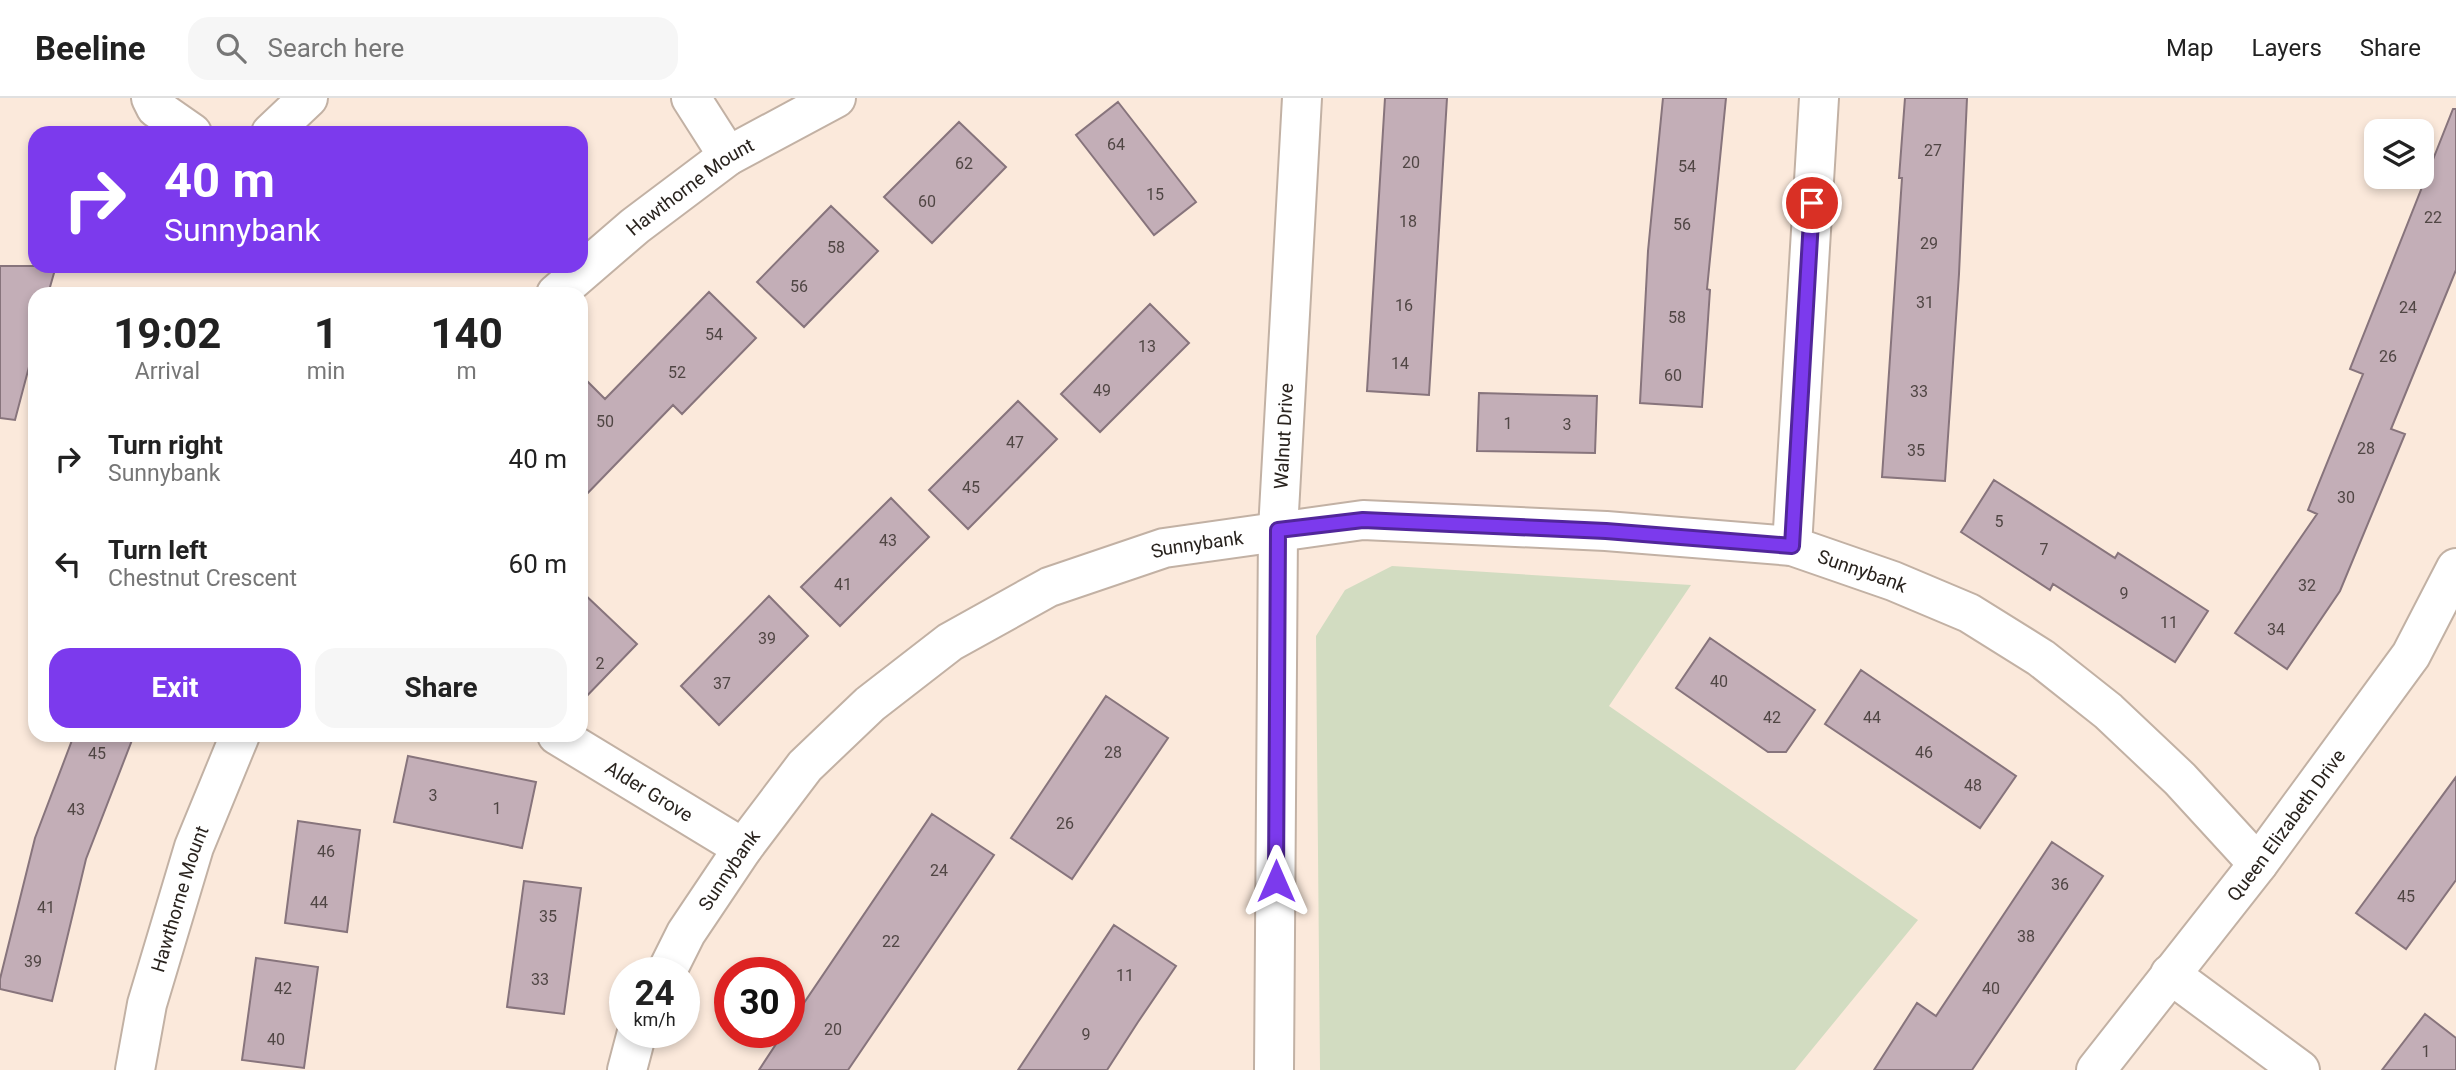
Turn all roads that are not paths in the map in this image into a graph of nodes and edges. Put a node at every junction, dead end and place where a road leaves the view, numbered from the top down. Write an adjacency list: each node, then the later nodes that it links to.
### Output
1 (151, 98): 7 (street)
2 (308, 98): 8 (street)
3 (691, 98): 9 (street)
4 (836, 98): 9 (street, Hawthorne Mount)
5 (1301, 98): 13 (street, Walnut Drive)
6 (1819, 98): 14 (street)
7 (182, 126)
8 (278, 126)
9 (728, 156): 10 (street, Hawthorne Mount)
10 (588, 266)
11 (580, 273): 12 (street, Hawthorne Mount)
12 (564, 287)
13 (1278, 530): 14 (street, Sunnybank); 18 (street, Sunnybank); 25 (street, Walnut Drive)
14 (1792, 546): 19 (street, Sunnybank)
15 (2456, 568): 19 (street, Queen Elizabeth Drive)
16 (237, 742): 23 (street, Hawthorne Mount)
17 (569, 742): 18 (street, Alder Grove)
18 (743, 848): 20 (street, Sunnybank)
19 (2258, 864): 21 (street, Queen Elizabeth Drive)
20 (674, 957)
21 (2170, 974): 26 (street, Queen Elizabeth Drive); 27 (street)
22 (633, 1048): 24 (street)
23 (135, 1070)
24 (627, 1070)
25 (1274, 1070)
26 (2096, 1070)
27 (2300, 1070)

